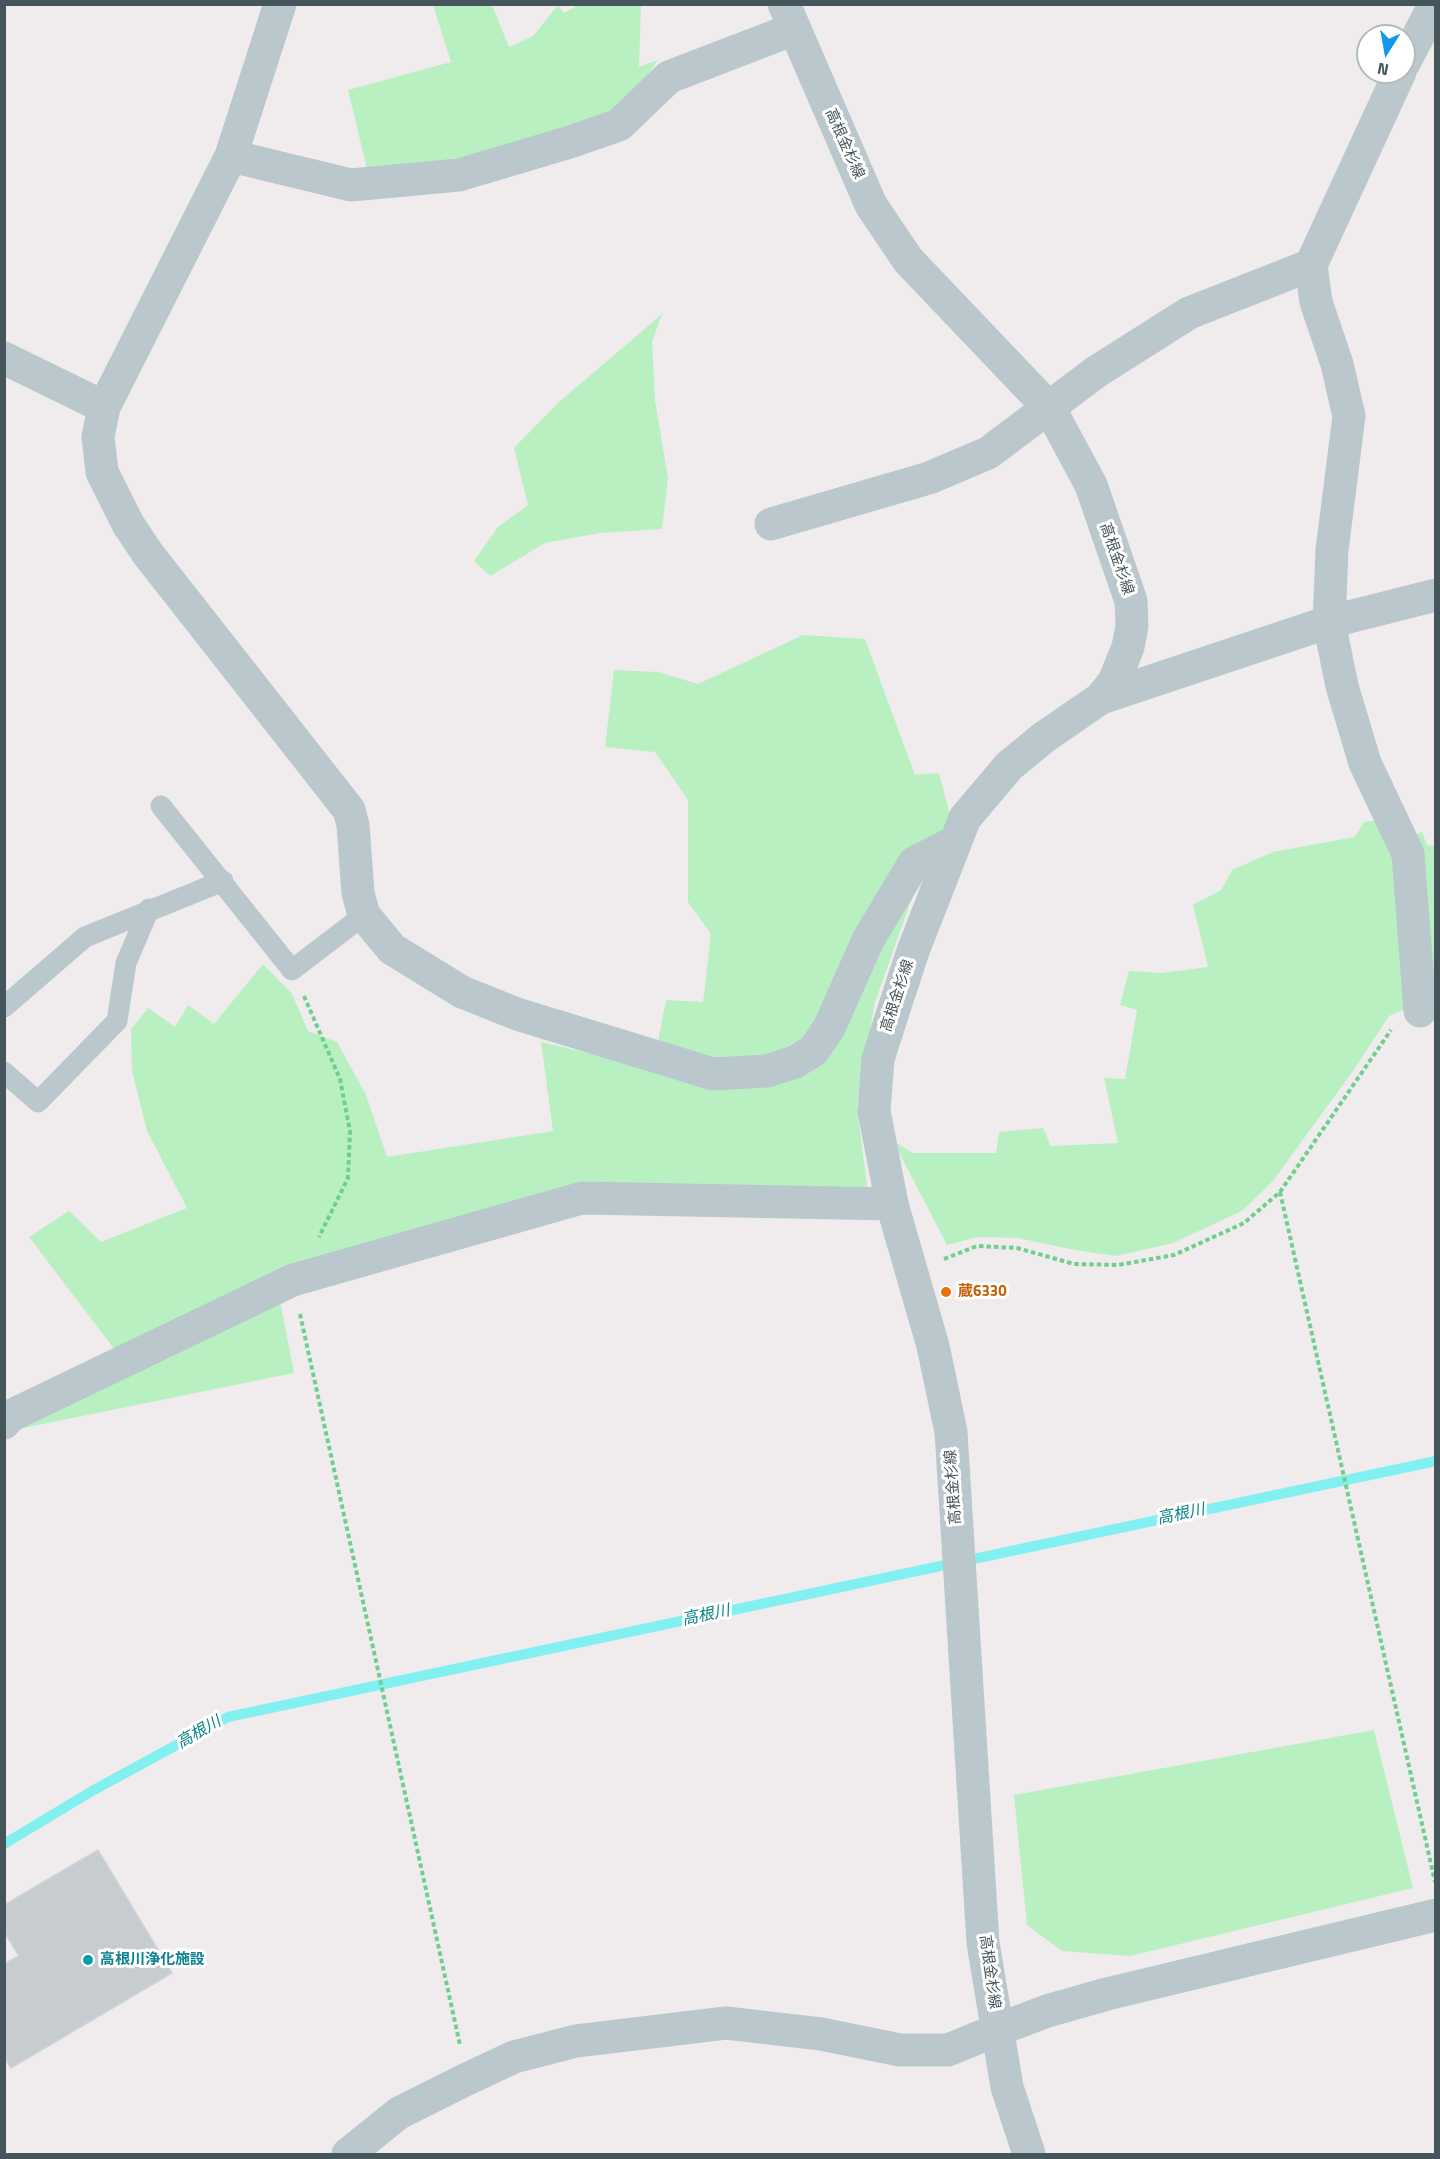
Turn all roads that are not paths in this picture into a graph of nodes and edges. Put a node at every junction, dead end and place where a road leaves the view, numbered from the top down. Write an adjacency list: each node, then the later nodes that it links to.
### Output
1 (280, 4): 6 (street)
2 (1435, 4): 4 (street)
3 (789, 17): 6 (street); 10 (street, 高根金杉線)
4 (1416, 51)
5 (1401, 84): 7 (street)
6 (231, 156): 9 (street)
7 (1311, 265): 10 (street); 13 (street)
8 (4, 358): 9 (street)
9 (104, 407): 19 (street)
10 (1050, 409): 11 (street); 14 (street, 高根金杉線)
11 (771, 524)
12 (1436, 595): 13 (street)
13 (1329, 622): 14 (street); 21 (street)
14 (1101, 698): 16 (street, 高根金杉線)
15 (161, 806): 17 (lane)
16 (955, 842): 19 (street); 23 (street, 高根金杉線)
17 (223, 881): 18 (lane); 19 (lane)
18 (149, 909): 20 (lane); 22 (lane)
19 (364, 915)
20 (4, 1007)
21 (1420, 1011)
22 (4, 1072)
23 (892, 1204): 24 (street); 26 (street, 高根金杉線)
24 (4, 1424)
25 (1436, 1915): 26 (street)
26 (997, 2030): 27 (street); 28 (street, 高根金杉線)
27 (348, 2154)
28 (1029, 2154)

